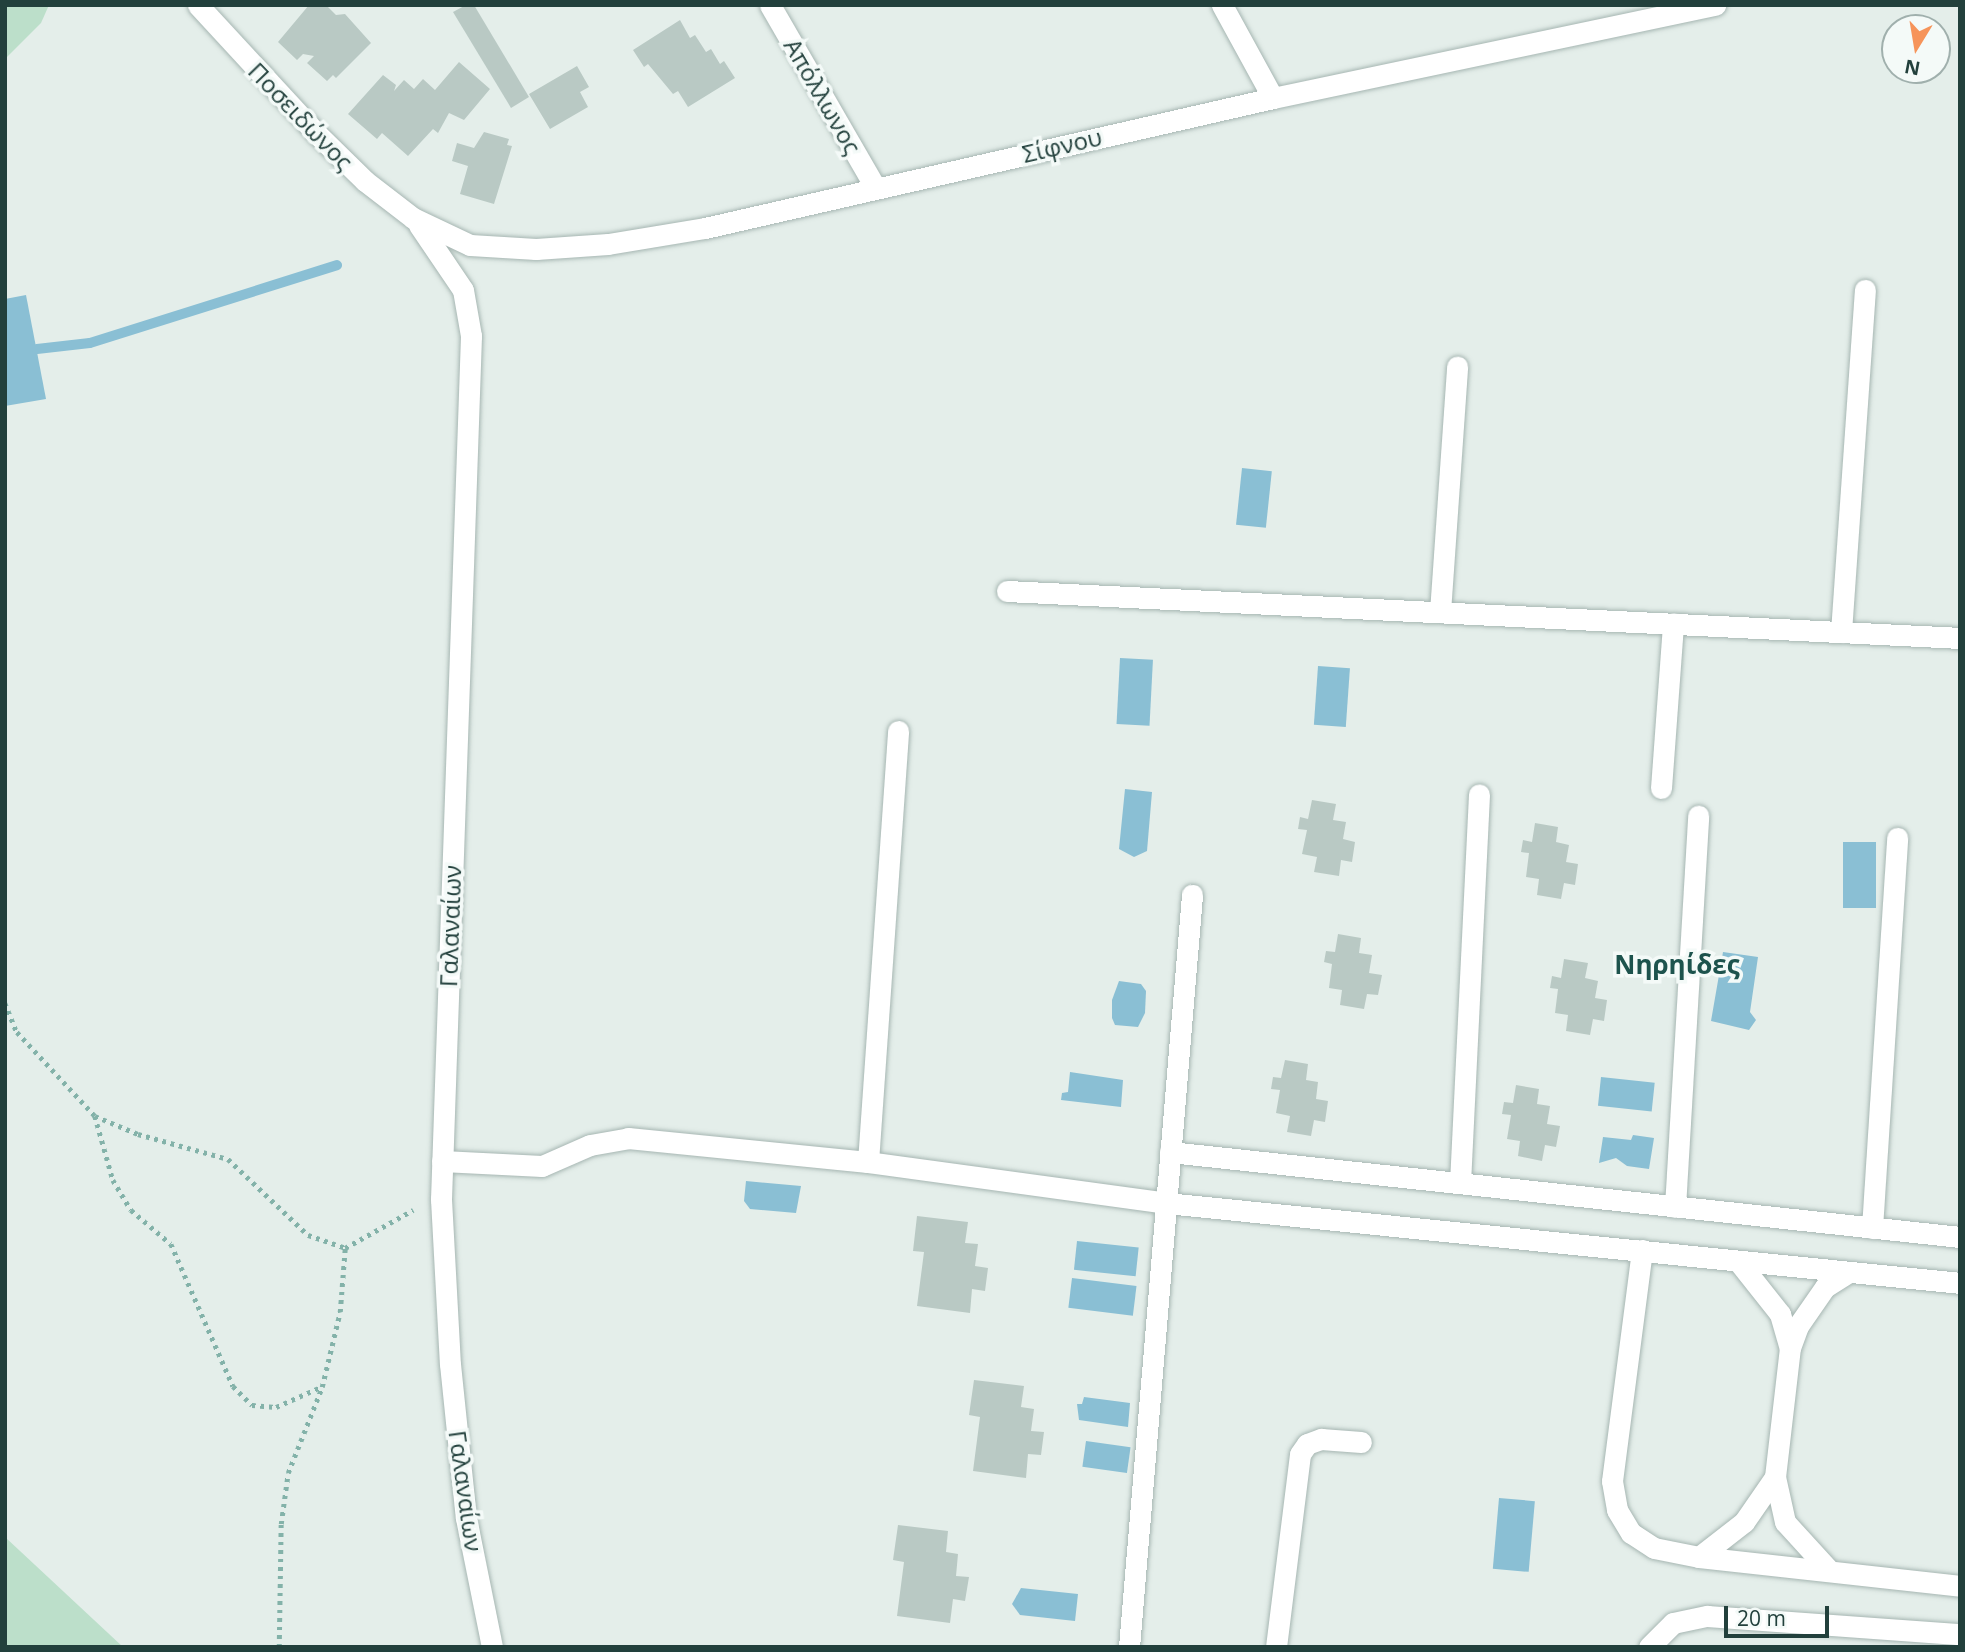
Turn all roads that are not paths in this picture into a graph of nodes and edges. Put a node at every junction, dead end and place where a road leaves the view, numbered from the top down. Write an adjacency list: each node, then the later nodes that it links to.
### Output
1 (198, 5): 7 (street, Ποσειδώνος)
2 (770, 5): 6 (street, Απόλλωνος)
3 (1222, 5): 5 (street)
4 (1715, 5): 5 (street, Σίφνου)
5 (1273, 97): 6 (street, Σίφνου)
6 (875, 187): 7 (street, Σίφνου)
7 (413, 218): 22 (street, Γαλαναίων)
8 (1865, 290): 13 (street)
9 (1457, 367): 11 (street)
10 (1006, 591): 11 (street)
11 (1440, 612): 12 (street)
12 (1673, 623): 13 (street); 16 (street)
13 (1841, 632): 14 (street)
14 (1960, 638)
15 (898, 732): 23 (street)
16 (1661, 788)
17 (1479, 794): 24 (street)
18 (1698, 816): 26 (street)
19 (1897, 838): 27 (street)
20 (1192, 895): 21 (street)
21 (1170, 1152): 24 (street); 25 (street)
22 (442, 1161): 23 (street); 40 (street, Γαλαναίων)
23 (868, 1162): 25 (street)
24 (1461, 1183): 26 (street)
25 (1166, 1203): 29 (street); 41 (street)
26 (1675, 1206): 27 (street)
27 (1872, 1228): 28 (street)
28 (1960, 1237)
29 (1642, 1250): 30 (street); 36 (street)
30 (1738, 1261): 31 (street); 33 (street)
31 (1849, 1272): 32 (street); 33 (street)
32 (1960, 1283)
33 (1790, 1348): 35 (street)
34 (1361, 1442): 42 (street)
35 (1776, 1477): 36 (street); 37 (street)
36 (1699, 1557): 37 (street)
37 (1827, 1568): 38 (street)
38 (1960, 1586)
39 (1960, 1634): 43 (street)
40 (492, 1647)
41 (1129, 1647)
42 (1276, 1647)
43 (1649, 1647)

